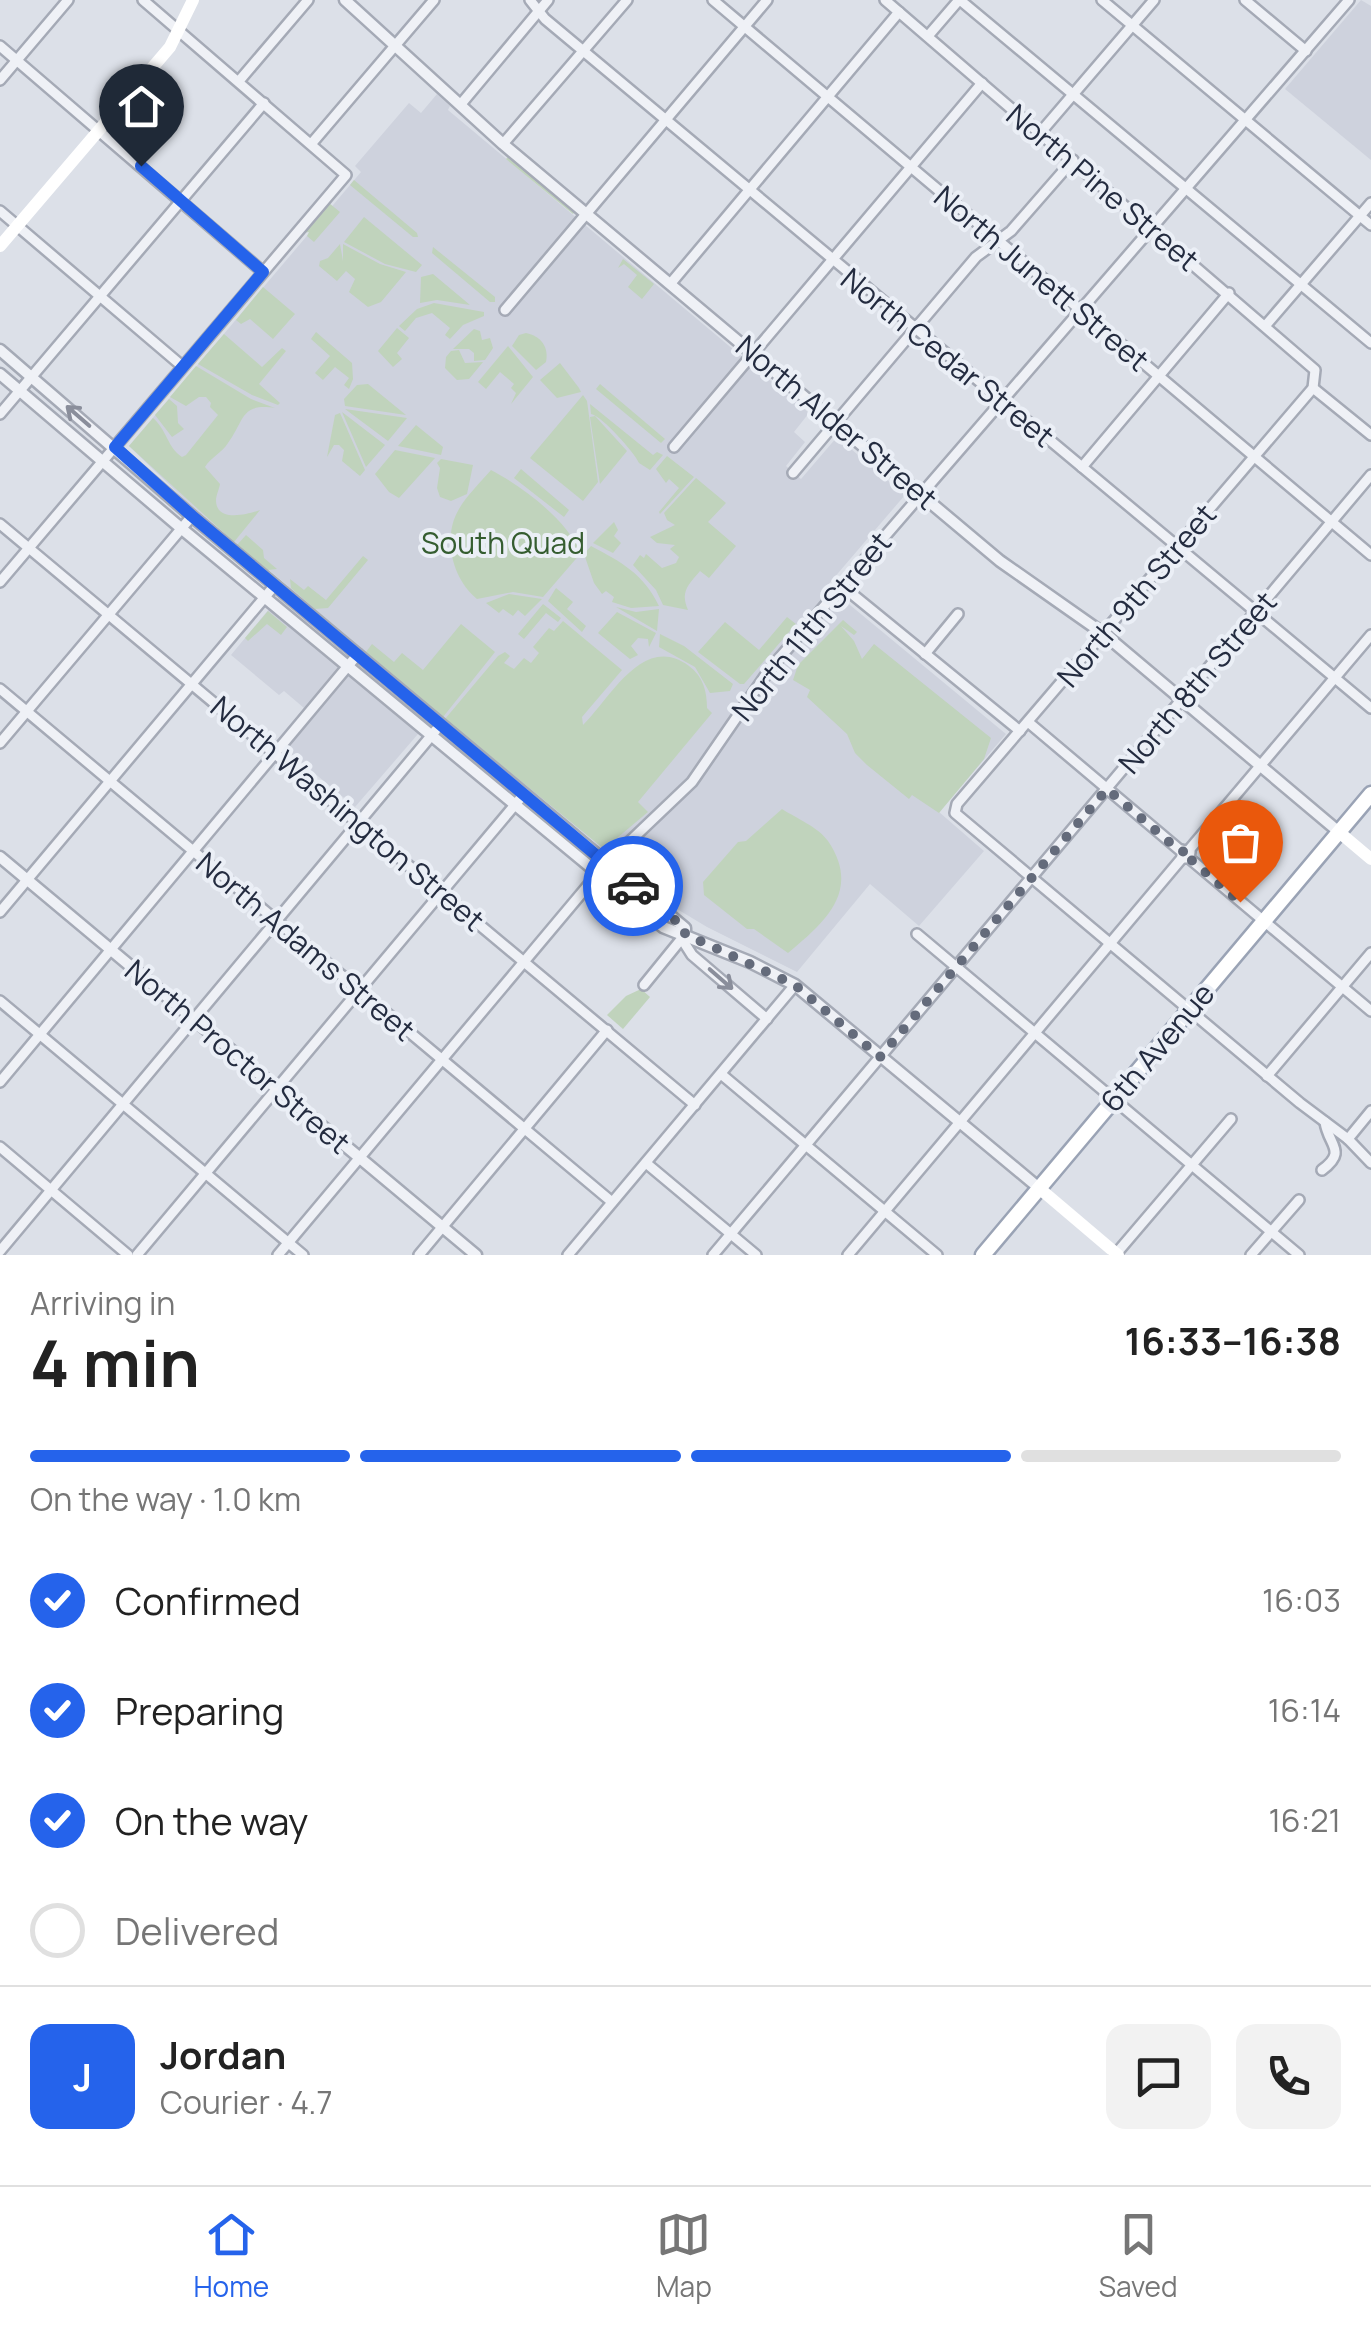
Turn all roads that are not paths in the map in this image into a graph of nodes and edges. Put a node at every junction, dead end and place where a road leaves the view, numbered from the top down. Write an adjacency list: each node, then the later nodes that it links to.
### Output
1 (68, 0): 28 (street)
2 (143, 0): 22 (street)
3 (193, 0): 22 (main road)
4 (308, 0): 30 (street)
5 (345, 0): 24 (street, North Alder Street)
6 (434, 0): 24 (street)
7 (530, 0): 18 (street, North Cedar Street)
8 (548, 0): 18 (street)
9 (627, 0): 27 (street)
10 (712, 0): 21 (street, North Junett Street)
11 (767, 0): 21 (street)
12 (885, 0): 19 (street, North Pine Street)
13 (960, 0): 23 (street); 32 (street)
14 (1102, 0): 20 (street)
15 (1154, 0): 20 (street)
16 (1246, 0): 26 (street)
17 (1349, 0): 26 (street, North 11th Street)
18 (540, 10): 27 (street, North Cedar Street); 35 (street)
19 (899, 12): 23 (street, North Pine Street); 33 (street)
20 (1132, 25): 32 (street); 36 (street)
21 (744, 28): 33 (street, North Junett Street); 37 (street)
22 (180, 32): 30 (street); 38 (main road)
23 (928, 36): 31 (street, North Pine Street)
24 (396, 44): 35 (street, North Alder Street); 40 (street)
25 (0, 46): 28 (street)
26 (1306, 50): 36 (street, North 11th Street)
27 (583, 52): 37 (street, North Cedar Street); 41 (street)
28 (16, 60): 29 (street); 38 (street)
29 (0, 80)
30 (239, 81): 34 (street)
31 (982, 83): 39 (street, North Pine Street); 43 (street)
32 (1073, 94): 39 (street); 44 (street)
33 (827, 98): 43 (street, North Junett Street); 45 (street)
34 (264, 103): 40 (street); 46 (street)
35 (462, 104): 41 (street, North Alder Street)
36 (1246, 121): 44 (street, North 11th Street); 50 (street)
37 (665, 122): 45 (street, North Cedar Street); 49 (street)
38 (99, 130): 46 (street); 52 (main road)
39 (1040, 133): 42 (street, North Pine Street)
40 (312, 143): 57 (street)
41 (503, 144): 49 (street, North Alder Street)
42 (1072, 160): 53 (street, North Pine Street); 54 (street)
43 (910, 167): 54 (street, North Junett Street); 56 (street)
44 (1187, 190): 53 (street, North 11th Street); 59 (street)
45 (748, 192): 56 (street, North Cedar Street); 58 (street)
46 (182, 200): 57 (street); 61 (street)
47 (1371, 203): 50 (street)
48 (0, 211): 52 (street)
49 (588, 213): 58 (street, North Alder Street); 62 (street)
50 (1360, 216): 51 (street); 59 (street)
51 (1371, 225)
52 (18, 226): 55 (main road); 61 (street)
53 (1154, 229): 60 (street, North Pine Street); 63 (street, North 11th Street)
54 (996, 240): 63 (street, North Junett Street); 65 (street)
55 (0, 246)
56 (831, 260): 65 (street, North Cedar Street); 68 (street)
57 (263, 272): 69 (street)
58 (671, 283): 68 (street, North Alder Street)
59 (1301, 285): 64 (street); 66 (street)
60 (1229, 294): 64 (street, North Pine Street); 72 (street)
61 (100, 296): 69 (street); 71 (street)
62 (505, 310)
63 (1080, 310): 72 (street, North Junett Street); 75 (street, North 11th Street)
64 (1266, 325): 73 (street, North Pine Street)
65 (915, 328): 75 (street, North Cedar Street); 77 (street)
66 (1371, 344)
67 (0, 350): 71 (street)
68 (754, 352): 77 (street, North Alder Street); 80 (street)
69 (182, 366): 79 (street)
70 (0, 374): 74 (street)
71 (32, 376): 74 (street); 79 (street, one-way to 71)
72 (1159, 376): 81 (street, North Junett Street); 83 (street)
73 (1315, 382): 78 (street, North Pine Street); 81 (street, North 9th Street)
74 (20, 390): 76 (street); 82 (street)
75 (1002, 401): 83 (street, North Cedar Street); 86 (street, North 11th Street)
76 (0, 414)
77 (835, 422): 84 (street); 86 (street, North Alder Street)
78 (1371, 435)
79 (115, 447): 82 (street); 87 (street)
80 (674, 447)
81 (1254, 456): 88 (street, North Junett Street); 92 (street, North 9th Street)
82 (103, 460): 90 (street); 91 (street)
83 (1082, 467): 92 (street, North Cedar Street)
84 (792, 473)
85 (1371, 475): 88 (street, North 8th Street)
86 (920, 494): 96 (street, North 11th Street); 101 (street, North Alder Street)
87 (192, 516): 90 (street); 95 (street)
88 (1332, 522): 93 (street, North Junett Street); 98 (street, North 8th Street)
89 (0, 524): 91 (street, North Washington Street)
90 (182, 529): 97 (street); 99 (street)
91 (28, 548): 94 (street); 99 (street, North Washington Street)
92 (1178, 548): 98 (street, North Cedar Street); 101 (street, North 9th Street)
93 (1371, 555)
94 (0, 582)
95 (275, 585): 97 (street); 103 (street)
96 (840, 585): 104 (street); 130 (street, North 11th Street)
97 (265, 597): 105 (street); 107 (street)
98 (1256, 612): 106 (street, North Cedar Street); 109 (street, North 8th Street)
99 (109, 614): 107 (street, North Washington Street); 111 (street)
100 (958, 614): 104 (street)
101 (1104, 634): 109 (street, North Alder Street); 112 (street, North 9th Street)
102 (1371, 634): 106 (street)
103 (358, 654): 105 (street); 113 (street)
104 (925, 654): 114 (street)
105 (347, 666): 115 (street); 117 (street)
106 (1334, 678): 110 (street, North Cedar Street); 118 (street)
107 (192, 683): 117 (street, North Washington Street); 119 (street)
108 (0, 689): 111 (street, North Adams Street)
109 (1182, 700): 118 (street, North Alder Street); 120 (street, North 8th Street)
110 (1371, 708)
111 (26, 711): 116 (street); 119 (street, North Adams Street)
112 (1028, 722): 114 (street, North 9th Street); 120 (street)
113 (441, 724): 115 (street); 121 (street)
114 (1020, 732): 132 (street, North 9th Street)
115 (432, 735): 123 (street); 124 (street)
116 (0, 743)
117 (276, 752): 124 (street, North Washington Street); 126 (street)
118 (1260, 766): 125 (street, North Alder Street); 127 (street)
119 (109, 781): 126 (street, North Adams Street); 133 (street)
120 (1107, 789): 127 (street); 132 (street, North 8th Street)
121 (524, 794): 123 (street); 130 (street)
122 (1371, 794): 125 (main road, 6th Avenue)
123 (514, 805): 131 (street); 134 (street)
124 (359, 822): 134 (street, North Washington Street); 136 (street)
125 (1339, 832): 129 (main road); 137 (main road, 6th Avenue)
126 (193, 851): 136 (street, North Adams Street); 141 (street)
127 (1185, 855): 137 (street); 140 (street)
128 (0, 856): 133 (street, North Proctor Street)
129 (1371, 859)
130 (606, 864): 131 (street, North 11th Street); 138 (street)
131 (596, 874): 138 (street); 143 (street, North 11th Street)
132 (1032, 878): 140 (street); 144 (street, North 8th Street)
133 (28, 880): 135 (street); 141 (street, North Proctor Street)
134 (441, 891): 143 (street, North Washington Street); 148 (street)
135 (0, 912)
136 (276, 921): 148 (street, North Adams Street); 153 (street)
137 (1264, 921): 147 (street); 150 (main road, 6th Avenue)
138 (685, 934): 145 (street); 146 (street); 152 (street, one-way to 152)
139 (917, 934): 144 (street)
140 (1110, 944): 150 (street); 156 (street)
141 (110, 950): 153 (street, North Proctor Street); 155 (street)
142 (1371, 953): 147 (street)
143 (524, 960): 154 (street, North Washington Street); 158 (street, North 11th Street)
144 (957, 968): 156 (street); 157 (street, North 8th Street)
145 (644, 985)
146 (795, 985): 152 (street); 157 (street)
147 (1342, 987): 151 (street); 160 (street)
148 (358, 990): 158 (street, North Adams Street); 162 (street)
149 (0, 1001): 155 (street)
150 (1189, 1010): 160 (street); 163 (main road, 6th Avenue)
151 (1371, 1011)
152 (766, 1019): 159 (street)
153 (194, 1020): 162 (street, North Proctor Street); 164 (street)
154 (607, 1030): 165 (street, North Washington Street); 170 (street)
155 (40, 1034): 161 (street); 164 (street)
156 (1035, 1034): 163 (street); 169 (street)
157 (880, 1057): 169 (street); 172 (street, North 8th Street)
158 (442, 1059): 170 (street, North Adams Street); 174 (street, North 11th Street)
159 (721, 1074): 165 (street); 172 (street)
160 (1267, 1076): 168 (street)
161 (0, 1082)
162 (276, 1088): 174 (street, North Proctor Street); 179 (street)
163 (1114, 1100): 177 (street); 180 (main road, 6th Avenue)
164 (123, 1104): 179 (street); 181 (street)
165 (695, 1105): 175 (street)
166 (1371, 1112): 171 (street)
167 (1231, 1119): 177 (street)
168 (1325, 1122): 171 (street); 178 (street)
169 (961, 1123): 180 (street); 184 (street)
170 (525, 1129): 183 (street, North Adams Street); 185 (street)
171 (1348, 1139): 176 (street)
172 (806, 1145): 184 (street); 187 (street, North 8th Street)
173 (0, 1147): 181 (street)
174 (360, 1157): 185 (street, North Proctor Street); 188 (street, North 11th Street)
175 (646, 1163): 183 (street); 187 (street)
176 (1371, 1164)
177 (1192, 1166): 186 (street); 190 (street)
178 (1322, 1170)
179 (205, 1173): 188 (street); 192 (street)
180 (1039, 1188): 190 (main road); 202 (main road, 6th Avenue)
181 (51, 1190): 189 (street); 191 (street)
182 (1298, 1200): 186 (street)
183 (612, 1202): 197 (street)
184 (885, 1211): 200 (street); 201 (street)
185 (442, 1228): 195 (street); 196 (street, North Proctor Street)
186 (1271, 1231): 203 (street); 204 (street)
187 (730, 1234): 198 (street, North 8th Street); 199 (street)
188 (288, 1243): 193 (street, North 11th Street); 194 (street)
189 (0, 1251)
190 (1117, 1254)
191 (128, 1255)
192 (137, 1255)
193 (278, 1255)
194 (302, 1255)
195 (420, 1255)
196 (476, 1255)
197 (568, 1255)
198 (713, 1255)
199 (756, 1255)
200 (848, 1255)
201 (937, 1255)
202 (982, 1255)
203 (1250, 1255)
204 (1299, 1255)

